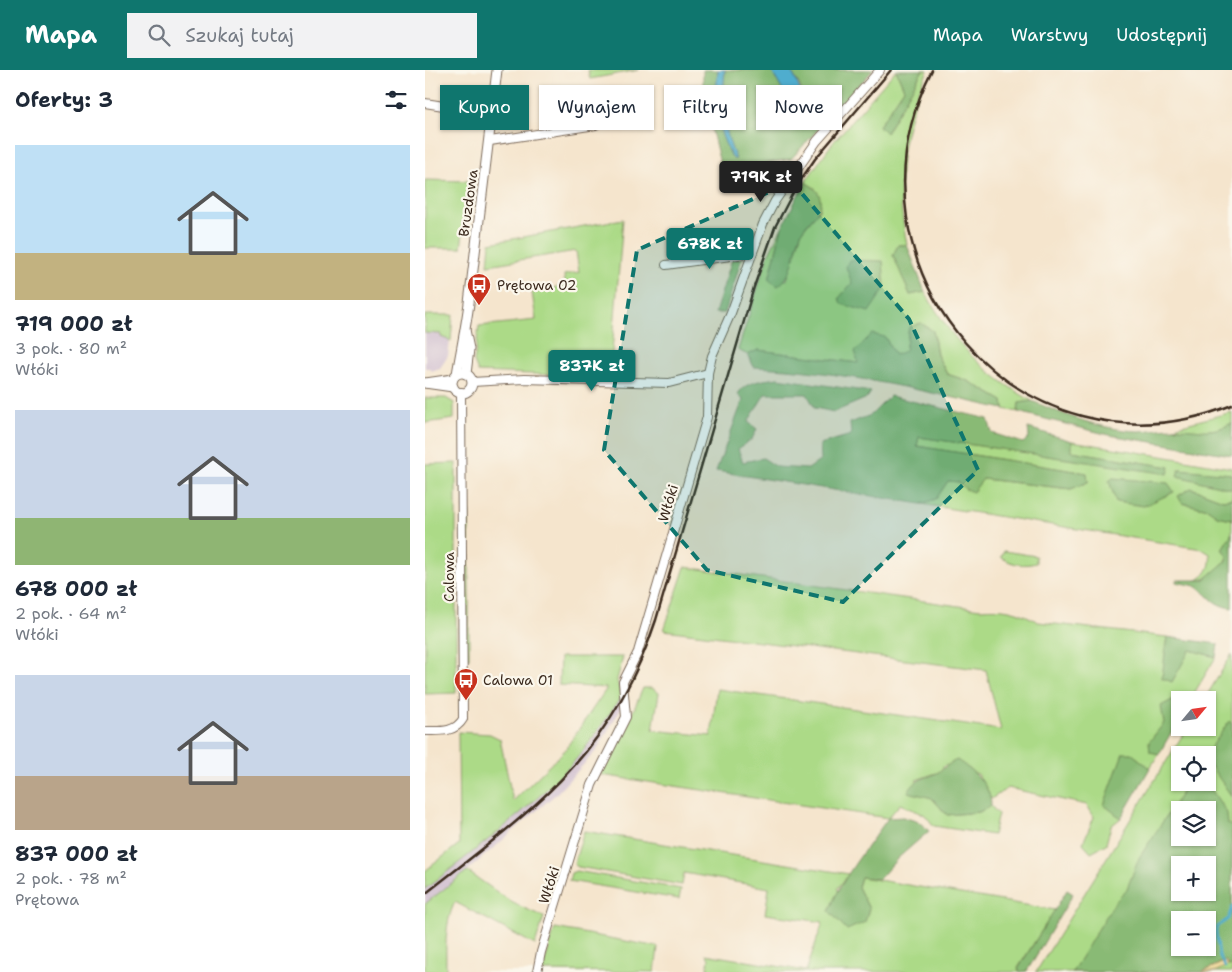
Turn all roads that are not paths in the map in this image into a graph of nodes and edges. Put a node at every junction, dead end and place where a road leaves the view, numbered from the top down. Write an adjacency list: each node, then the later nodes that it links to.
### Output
1 (497, 70): 4 (street, Bruzdowa)
2 (502, 70): 4 (street, Bruzdowa)
3 (880, 70): 11 (street, Włóki)
4 (498, 80): 5 (street, Bruzdowa)
5 (497, 85)
6 (425, 103): 7 (street)
7 (440, 105)
8 (491, 130): 10 (street, Bruzdowa)
9 (568, 130): 10 (street)
10 (490, 141): 14 (street, Bruzdowa)
11 (752, 253): 12 (street); 13 (street, Włóki)
12 (666, 265)
13 (708, 373): 15 (street); 19 (street, Włóki)
14 (457, 379): 15 (street); 16 (street); 17 (street)
15 (471, 382): 17 (street)
16 (425, 383)
17 (461, 392): 18 (street, Calowa)
18 (425, 732)
19 (537, 972)

